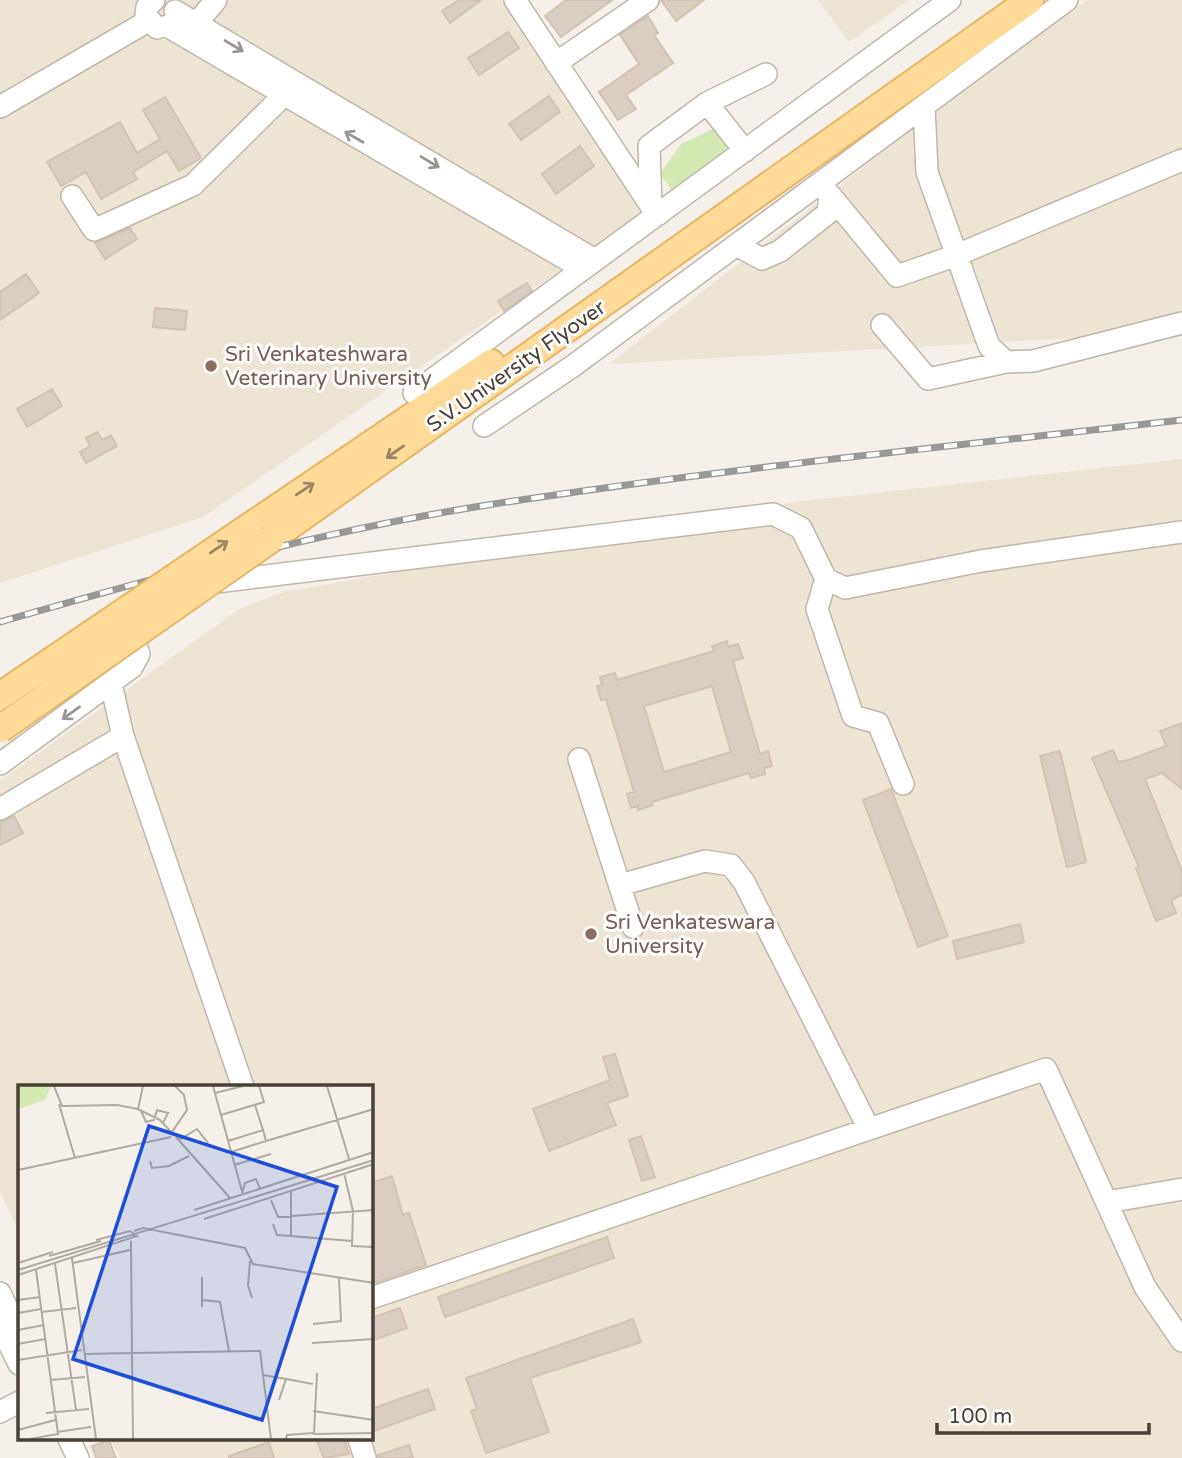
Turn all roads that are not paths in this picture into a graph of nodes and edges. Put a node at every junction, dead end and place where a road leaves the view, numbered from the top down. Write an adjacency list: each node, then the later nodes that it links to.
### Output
1 (153, 0): 9 (street)
2 (216, 0): 10 (street)
3 (515, 0): 11 (street)
4 (648, 0): 11 (street)
5 (950, 0): 17 (street)
6 (1000, 0): 35 (main road, S.V.University Flyover, one-way to 6, bridge)
7 (1030, 0): 36 (main road, S.V.University Flyover, one-way to 36, bridge)
8 (1067, 0): 15 (street)
9 (164, 15): 10 (street); 13 (street); 16 (street)
10 (196, 24): 24 (street, one-way to 24)
11 (556, 63): 21 (street)
12 (766, 74): 14 (street)
13 (283, 96): 20 (street); 24 (street, one-way to 13)
14 (707, 103): 17 (street); 21 (street)
15 (923, 106): 19 (street); 23 (street)
16 (0, 107)
17 (746, 151): 21 (street)
18 (1182, 160): 23 (street)
19 (824, 189): 22 (street); 22 (street); 23 (street)
20 (72, 196)
21 (655, 210): 24 (street)
22 (736, 245): 29 (street)
23 (957, 255): 27 (street)
24 (589, 265): 28 (street)
25 (1182, 323): 27 (street)
26 (881, 325): 27 (street)
27 (1006, 362)
28 (414, 393)
29 (484, 426)
30 (1182, 532): 31 (street)
31 (826, 579): 32 (street); 40 (street)
32 (107, 620): 33 (street); 34 (street)
33 (0, 682)
34 (111, 684): 37 (street); 39 (street, one-way to 39)
35 (0, 696)
36 (0, 729)
37 (123, 736): 41 (street); 44 (street)
38 (579, 759): 42 (street)
39 (0, 764)
40 (903, 784)
41 (0, 809)
42 (620, 885): 43 (street); 45 (street)
43 (633, 927)
44 (242, 1085)
45 (869, 1129): 47 (street); 49 (street)
46 (1182, 1189): 47 (street)
47 (1107, 1202): 52 (street)
48 (0, 1293): 51 (street)
49 (373, 1297)
50 (0, 1325): 53 (street)
51 (18, 1332)
52 (1182, 1340)
53 (18, 1362)
54 (18, 1403): 55 (street)
55 (0, 1412)
56 (54, 1440): 59 (street)
57 (69, 1440): 60 (street)
58 (359, 1440): 61 (street)
59 (63, 1458)
60 (78, 1458)
61 (365, 1458)

